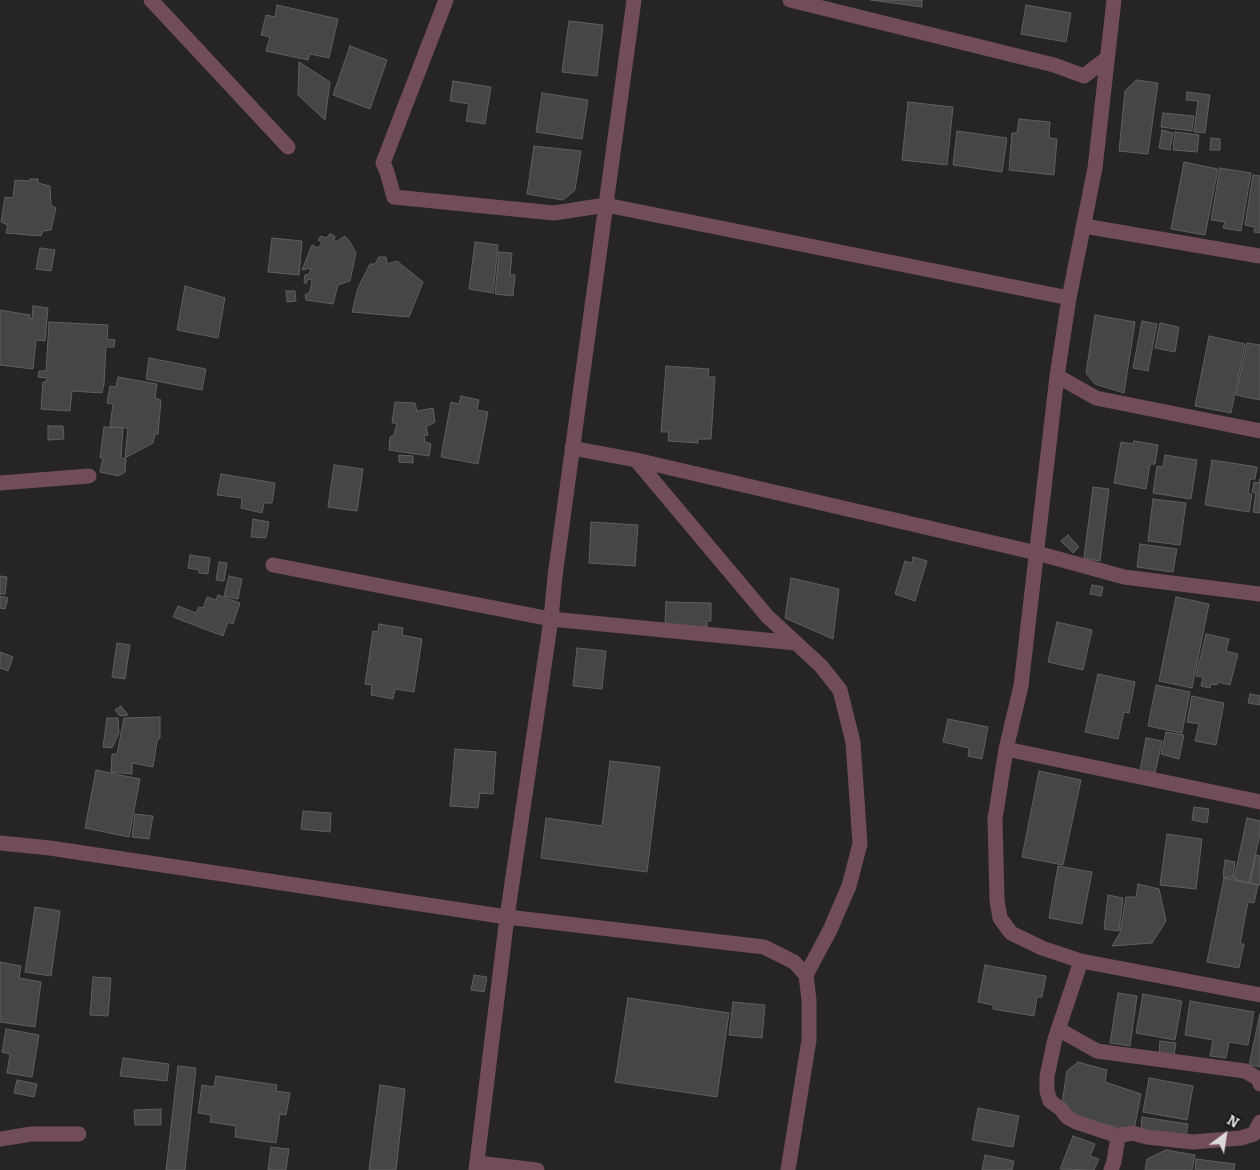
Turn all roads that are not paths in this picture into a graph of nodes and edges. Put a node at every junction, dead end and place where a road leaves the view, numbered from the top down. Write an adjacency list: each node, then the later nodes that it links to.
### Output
1 (151, 0): 7 (street)
2 (446, 0): 8 (street)
3 (634, 0): 8 (street)
4 (790, 0): 6 (street)
5 (1114, 0): 6 (street)
6 (1106, 59): 9 (street)
7 (288, 147)
8 (606, 205): 11 (street); 14 (street)
9 (1084, 226): 10 (street); 11 (street)
10 (1260, 256)
11 (1069, 298): 12 (street)
12 (1057, 376): 13 (street); 18 (street)
13 (1260, 431)
14 (572, 448): 15 (street); 21 (street)
15 (636, 460): 18 (street); 22 (street)
16 (90, 476): 17 (street)
17 (0, 483)
18 (1037, 553): 20 (street); 23 (street)
19 (273, 565): 21 (street)
20 (1260, 594)
21 (551, 619): 22 (street); 26 (street)
22 (796, 643): 28 (street)
23 (1006, 749): 24 (street); 27 (street)
24 (1260, 802)
25 (0, 843): 26 (street)
26 (507, 917): 28 (street); 36 (street)
27 (1081, 961): 29 (street); 30 (street)
28 (806, 975): 38 (street)
29 (1260, 995)
30 (1058, 1029): 31 (street); 34 (street)
31 (1260, 1084)
32 (1260, 1122): 34 (street)
33 (79, 1134): 35 (street)
34 (1118, 1136): 39 (street)
35 (0, 1139)
36 (476, 1167): 37 (street)
37 (537, 1170)
38 (788, 1170)
39 (1111, 1170)

